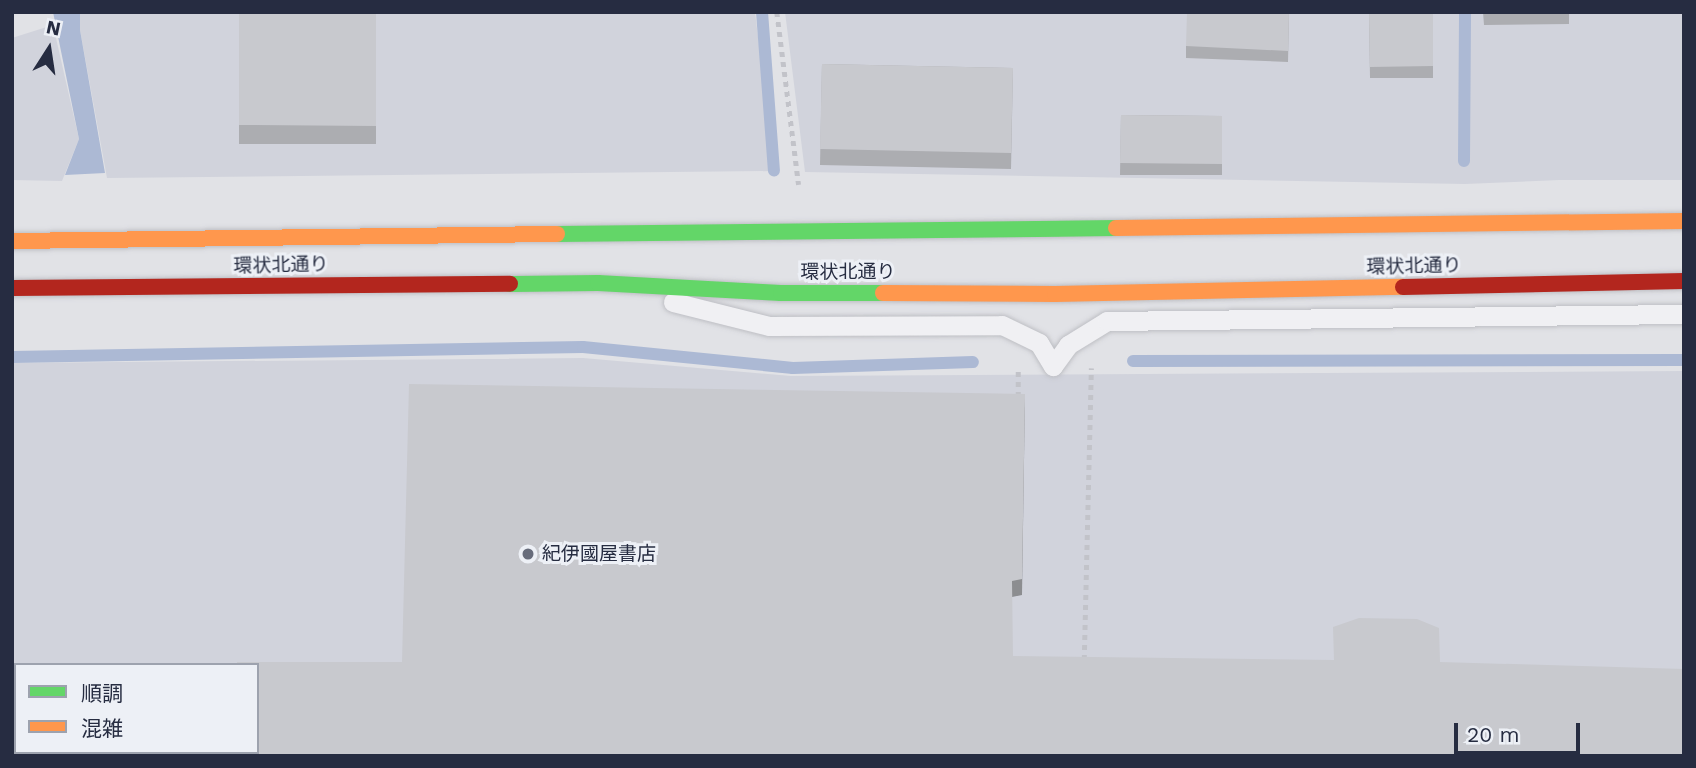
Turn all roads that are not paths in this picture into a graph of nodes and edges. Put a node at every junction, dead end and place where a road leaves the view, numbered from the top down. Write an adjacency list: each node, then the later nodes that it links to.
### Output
1 (1684, 221): 2 (highway, 環状北通り)
2 (12, 241)
3 (1684, 281): 4 (highway, 環状北通り)
4 (598, 283): 5 (highway, 環状北通り); 6 (lane)
5 (12, 288)
6 (1684, 314)

